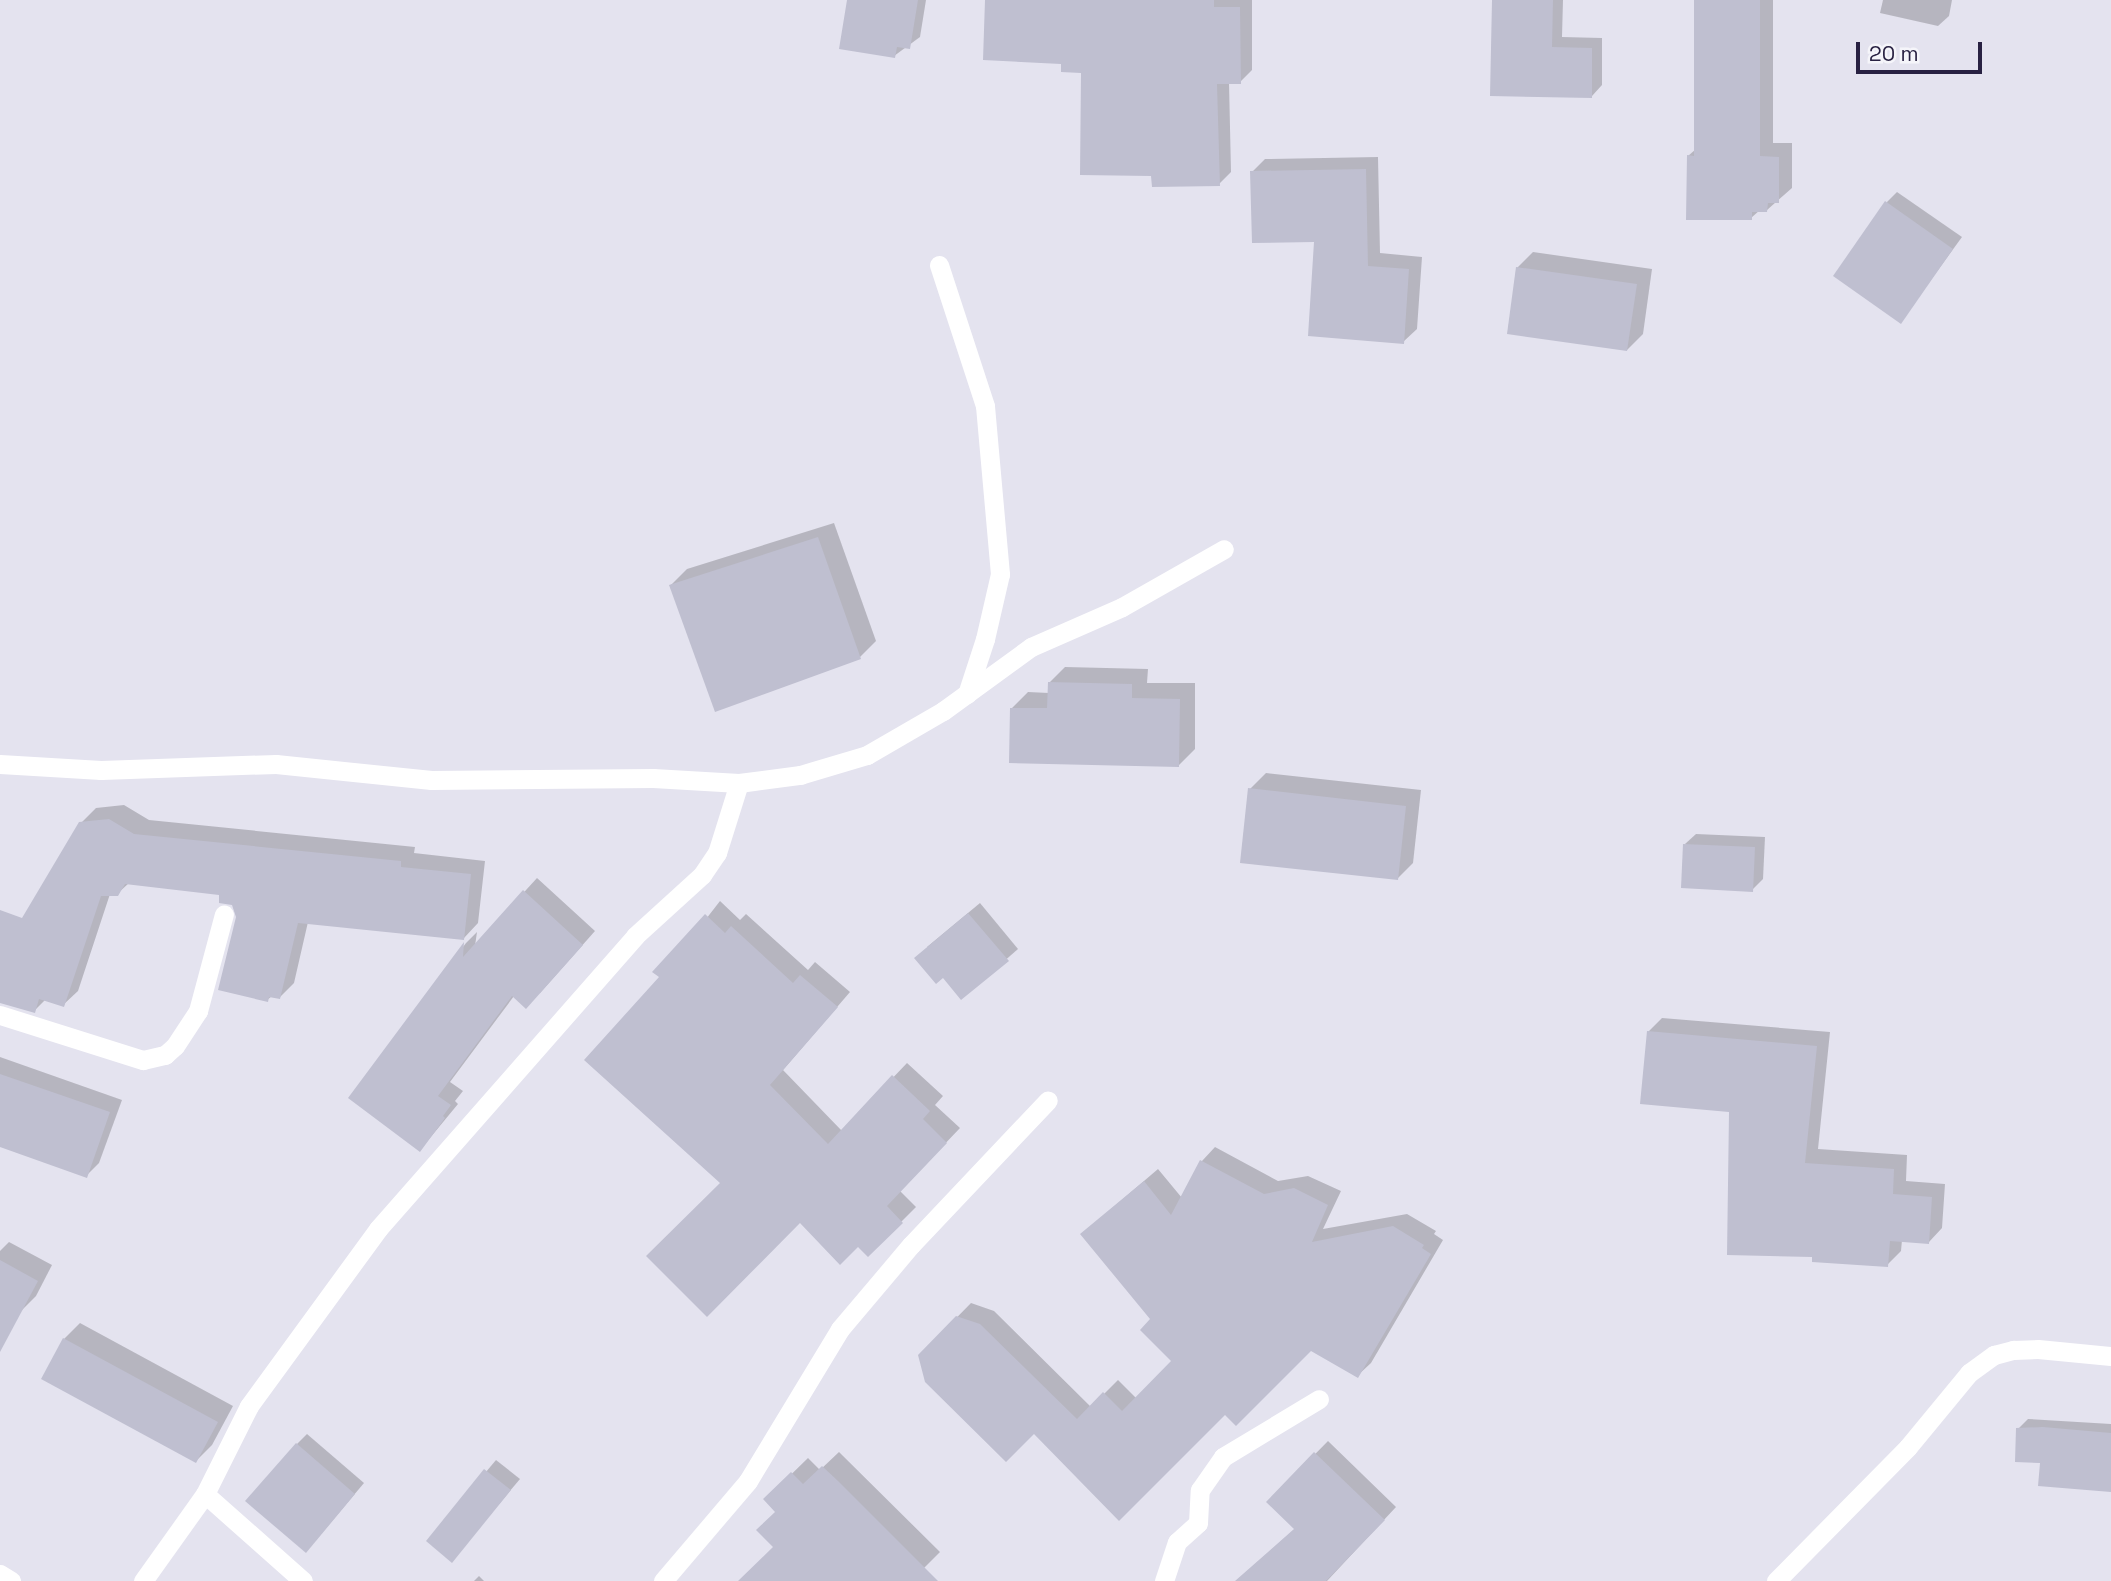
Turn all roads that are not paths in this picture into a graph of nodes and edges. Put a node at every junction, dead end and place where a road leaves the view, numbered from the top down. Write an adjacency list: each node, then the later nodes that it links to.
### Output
1 (939, 265): 3 (street)
2 (1224, 549): 3 (street)
3 (967, 694): 5 (street)
4 (0, 764): 5 (street)
5 (739, 783): 11 (street)
6 (224, 914): 7 (street)
7 (0, 1015)
8 (1048, 1100): 16 (street)
9 (2111, 1356): 18 (street)
10 (1319, 1399): 17 (street)
11 (205, 1494): 14 (street); 15 (street)
12 (0, 1574): 13 (street)
13 (11, 1581)
14 (143, 1581)
15 (303, 1581)
16 (663, 1581)
17 (1164, 1581)
18 (1776, 1581)

